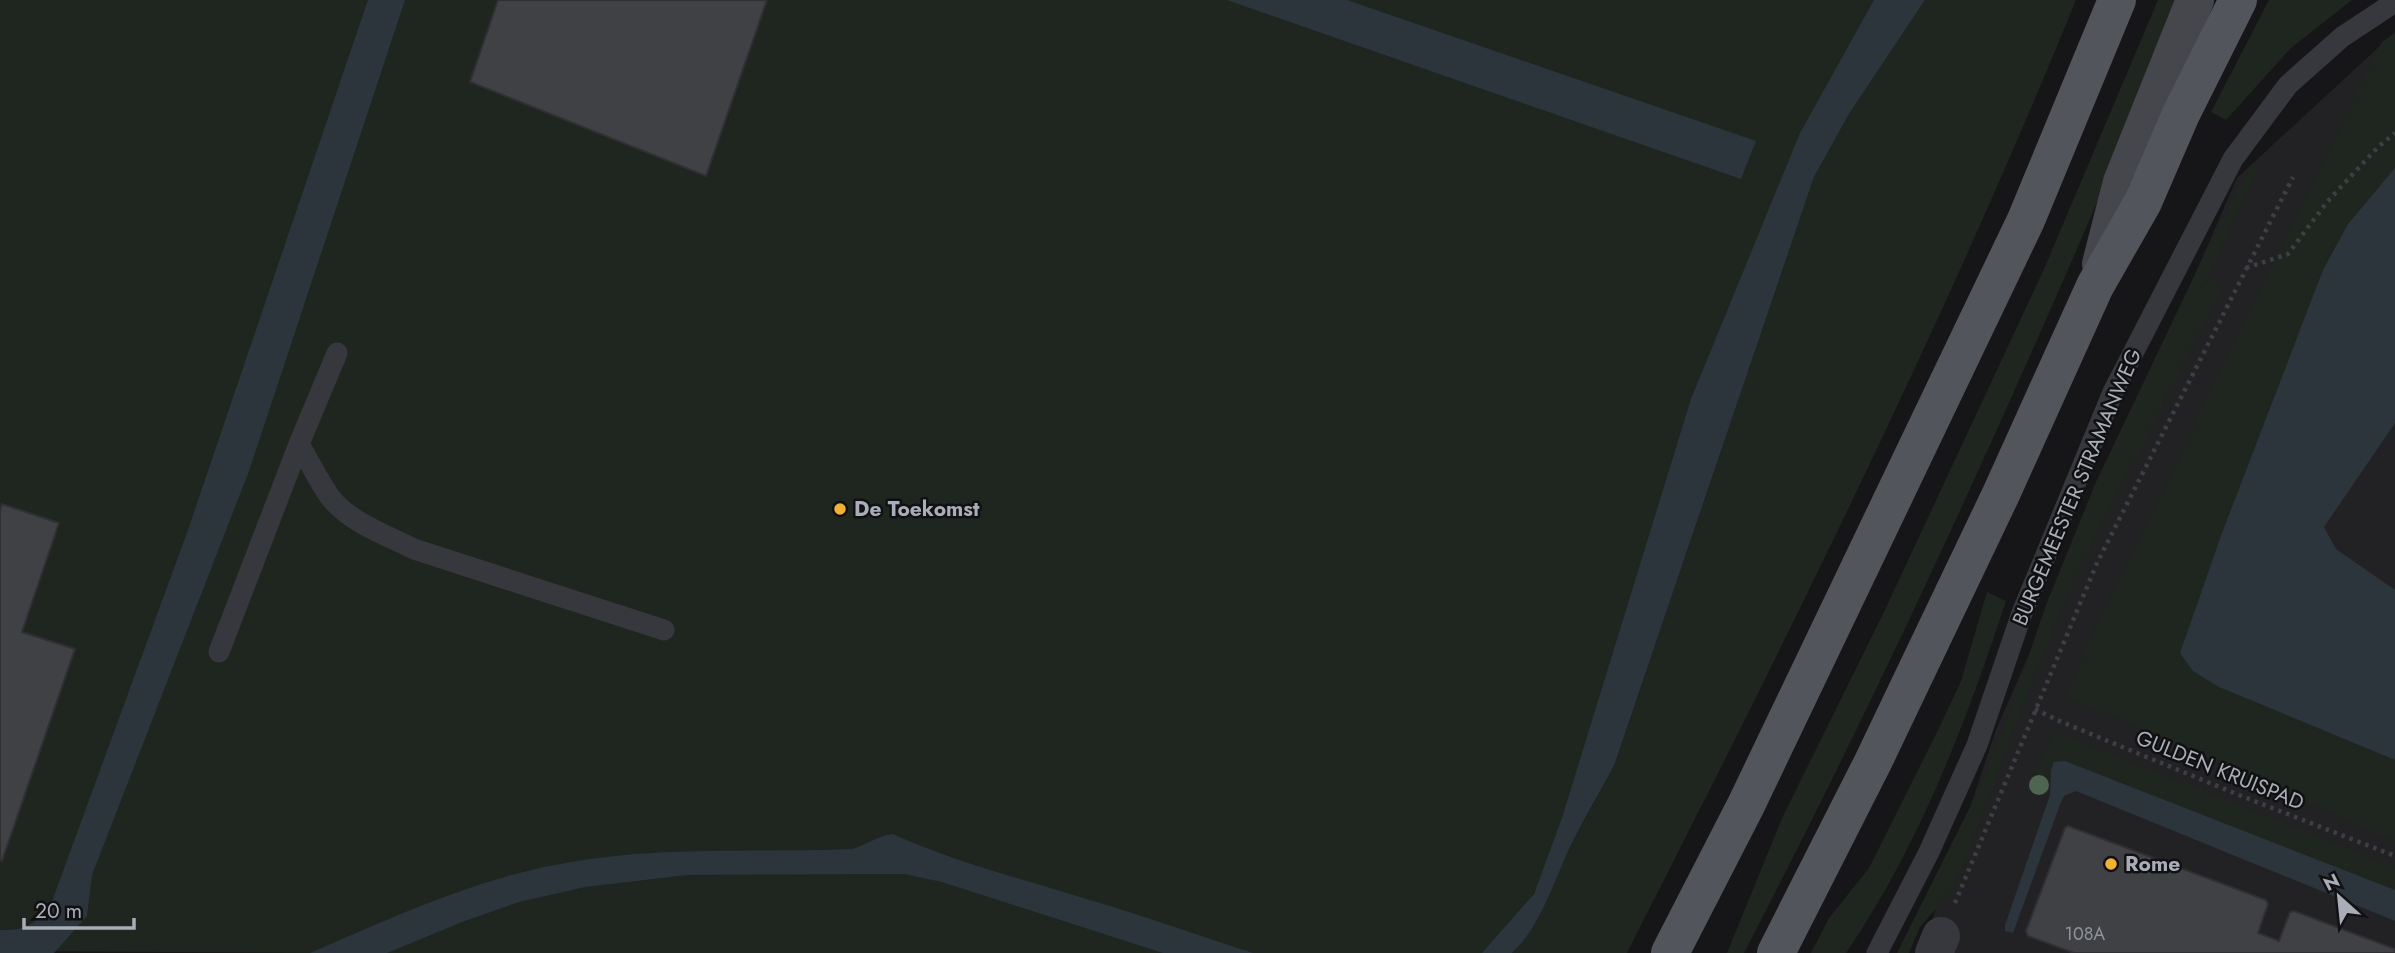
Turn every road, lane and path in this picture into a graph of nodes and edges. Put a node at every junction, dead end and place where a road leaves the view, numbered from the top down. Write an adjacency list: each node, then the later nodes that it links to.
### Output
1 (2117, 0): 16 (main road)
2 (2195, 0): 8 (main road)
3 (2238, 0): 8 (main road)
4 (2395, 2): 18 (lane, BURGEMEESTER STRAMANWEG)
5 (2395, 133): 7 (path)
6 (2293, 177): 7 (path)
7 (2245, 269): 13 (path)
8 (2095, 286): 17 (main road)
9 (337, 354): 10 (lane)
10 (299, 444): 11 (lane); 12 (lane)
11 (664, 630)
12 (219, 652)
13 (2035, 709): 14 (path, GULDEN KRUISPAD); 15 (path)
14 (2395, 856)
15 (1937, 944)
16 (1670, 953)
17 (1776, 953)
18 (1877, 953)

